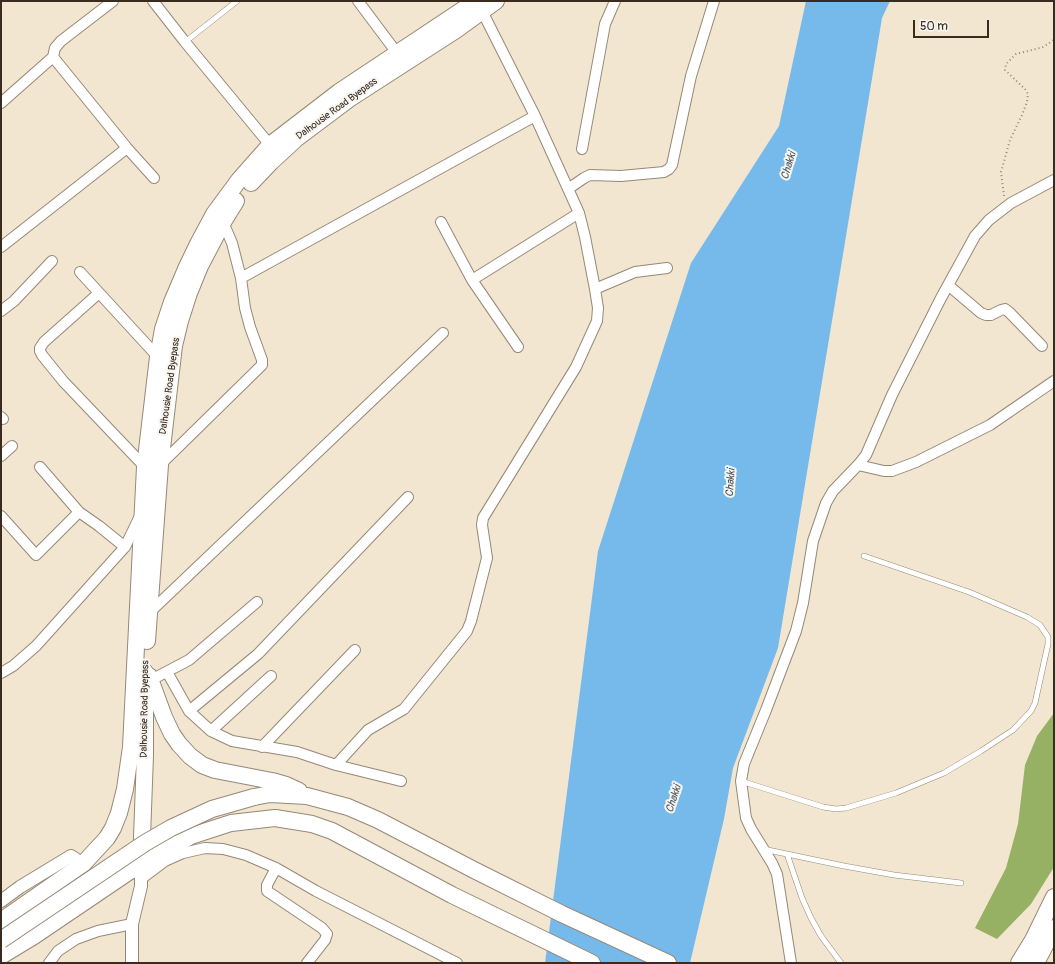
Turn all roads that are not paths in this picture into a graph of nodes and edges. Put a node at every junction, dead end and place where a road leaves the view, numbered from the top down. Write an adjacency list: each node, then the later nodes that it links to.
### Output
1 (113, 1): 11 (street)
2 (153, 1): 9 (street)
3 (237, 1): 9 (lane)
4 (358, 1): 10 (street)
5 (496, 1): 8 (highway, Dalhousie Road Byepass)
6 (615, 1): 16 (street)
7 (714, 1): 19 (street)
8 (479, 6): 10 (highway); 13 (street); 21 (highway, Dalhousie Road Byepass)
9 (185, 42): 14 (street)
10 (397, 53): 14 (highway)
11 (53, 57): 12 (street); 15 (street)
12 (1, 103)
13 (535, 116): 19 (street); 27 (street)
14 (270, 145): 36 (highway)
15 (127, 148): 17 (street); 23 (street)
16 (582, 149)
17 (154, 178)
18 (1054, 180): 29 (street)
19 (568, 189): 20 (street)
20 (579, 213): 28 (street); 30 (street)
21 (223, 222): 27 (street); 41 (highway, Dalhousie Road Byepass)
22 (441, 222): 28 (street)
23 (1, 248)
24 (52, 261): 32 (street)
25 (667, 268): 30 (street)
26 (80, 272): 31 (street)
27 (241, 278): 41 (street)
28 (472, 280): 34 (street)
29 (948, 285): 35 (street); 40 (street)
30 (595, 289): 60 (street)
31 (99, 293): 36 (street); 41 (street)
32 (1, 311)
33 (443, 334): 50 (street)
34 (518, 346)
35 (1042, 346)
36 (158, 357): 41 (highway)
37 (1054, 381): 40 (street)
38 (12, 446): 39 (street)
39 (1, 456)
40 (858, 465): 62 (street)
41 (153, 466): 45 (highway); 50 (highway, Dalhousie Road Byepass)
42 (40, 467): 44 (street)
43 (408, 497): 57 (street)
44 (79, 512): 46 (street); 47 (street)
45 (142, 513): 47 (street); 66 (highway)
46 (1, 516)
47 (125, 547): 54 (street)
48 (864, 556): 62 (lane)
49 (256, 602): 53 (street)
50 (149, 613): 52 (highway, Dalhousie Road Byepass)
51 (355, 650): 59 (street)
52 (145, 663): 56 (highway); 68 (highway, Dalhousie Road Byepass)
53 (166, 672): 56 (street); 57 (street)
54 (1, 673)
55 (271, 676): 58 (street)
56 (151, 680): 63 (highway)
57 (189, 712): 58 (street)
58 (211, 731): 59 (street)
59 (262, 746): 60 (street)
60 (336, 765): 61 (street)
61 (401, 781)
62 (741, 781): 64 (street)
63 (306, 796): 76 (highway, bridge); 83 (highway)
64 (762, 848): 65 (lane); 84 (street)
65 (787, 854): 69 (lane); 85 (lane)
66 (83, 864): 70 (highway); 72 (street); 73 (highway)
67 (276, 868): 68 (street); 80 (street); 81 (street)
68 (141, 872): 70 (highway); 74 (street); 82 (highway)
69 (961, 883)
70 (93, 897): 77 (highway)
71 (1054, 897): 86 (highway)
72 (1, 901)
73 (1, 921)
74 (132, 924): 78 (street); 79 (street)
75 (1054, 928): 87 (highway)
76 (1, 940)
77 (1, 956)
78 (49, 963)
79 (132, 963)
80 (307, 963)
81 (457, 963)
82 (592, 963)
83 (668, 963)
84 (791, 963)
85 (841, 963)
86 (1019, 963)
87 (1036, 963)

